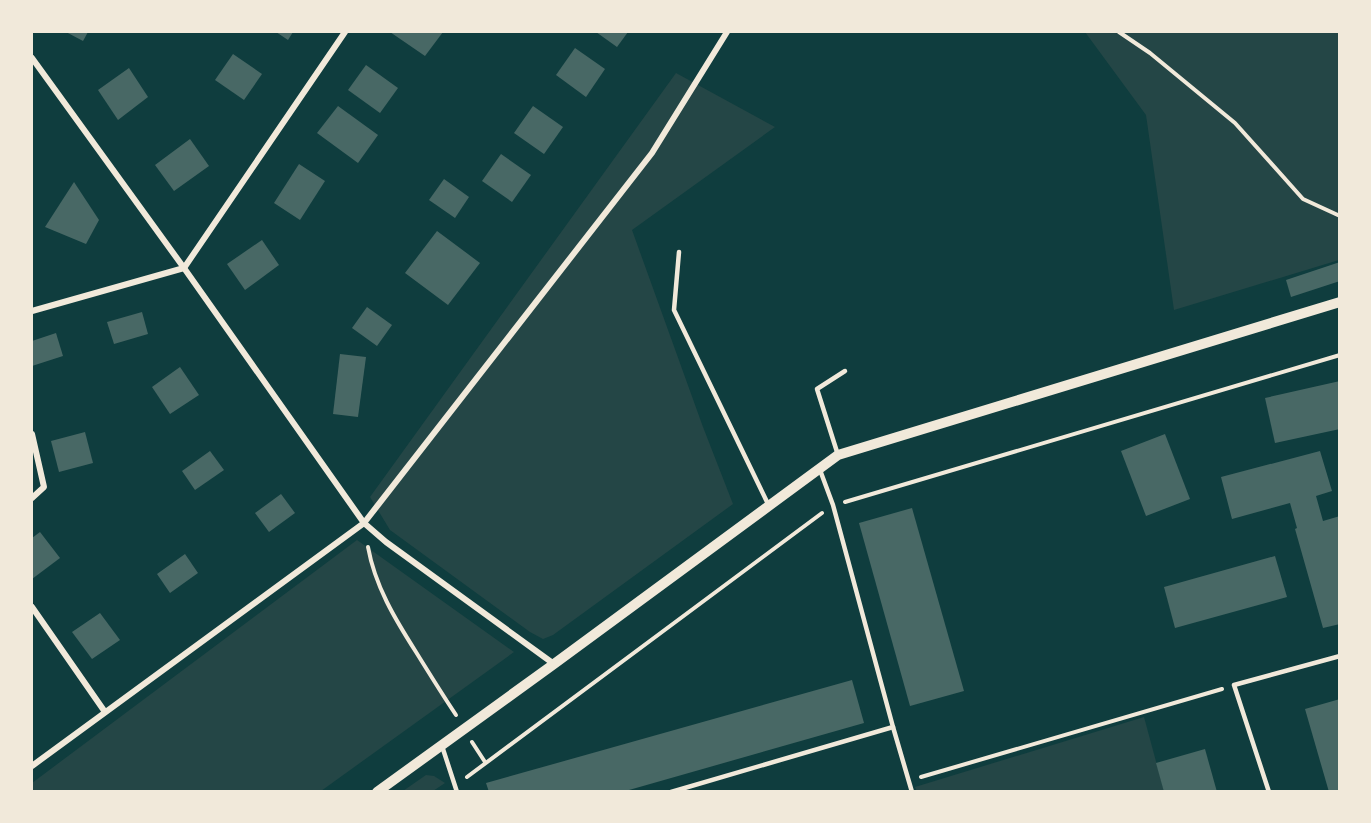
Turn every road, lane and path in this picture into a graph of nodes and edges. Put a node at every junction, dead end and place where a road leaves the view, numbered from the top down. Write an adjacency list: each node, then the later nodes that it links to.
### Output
1 (345, 32): 7 (street)
2 (727, 32): 18 (street)
3 (1119, 32): 5 (path)
4 (32, 57): 7 (street)
5 (1340, 216)
6 (679, 252): 17 (lane)
7 (184, 268): 9 (street); 18 (street)
8 (1340, 302): 13 (street)
9 (32, 311)
10 (1340, 355): 16 (path)
11 (845, 371): 13 (lane)
12 (32, 434): 15 (street)
13 (838, 455): 14 (street)
14 (819, 469): 16 (lane); 17 (street)
15 (32, 498)
16 (833, 505): 24 (lane); 29 (path)
17 (769, 506): 21 (street)
18 (364, 523): 21 (street); 23 (street); 25 (path)
19 (32, 607): 23 (street)
20 (1340, 656): 22 (lane)
21 (554, 664): 25 (street)
22 (1234, 685): 28 (path); 33 (lane)
23 (105, 712): 27 (street)
24 (893, 727): 28 (lane); 31 (lane)
25 (464, 729): 26 (street)
26 (442, 746): 29 (lane); 30 (street)
27 (32, 766)
28 (909, 780): 32 (lane)
29 (456, 789)
30 (377, 792)
31 (671, 792)
32 (912, 792)
33 (1269, 792)

